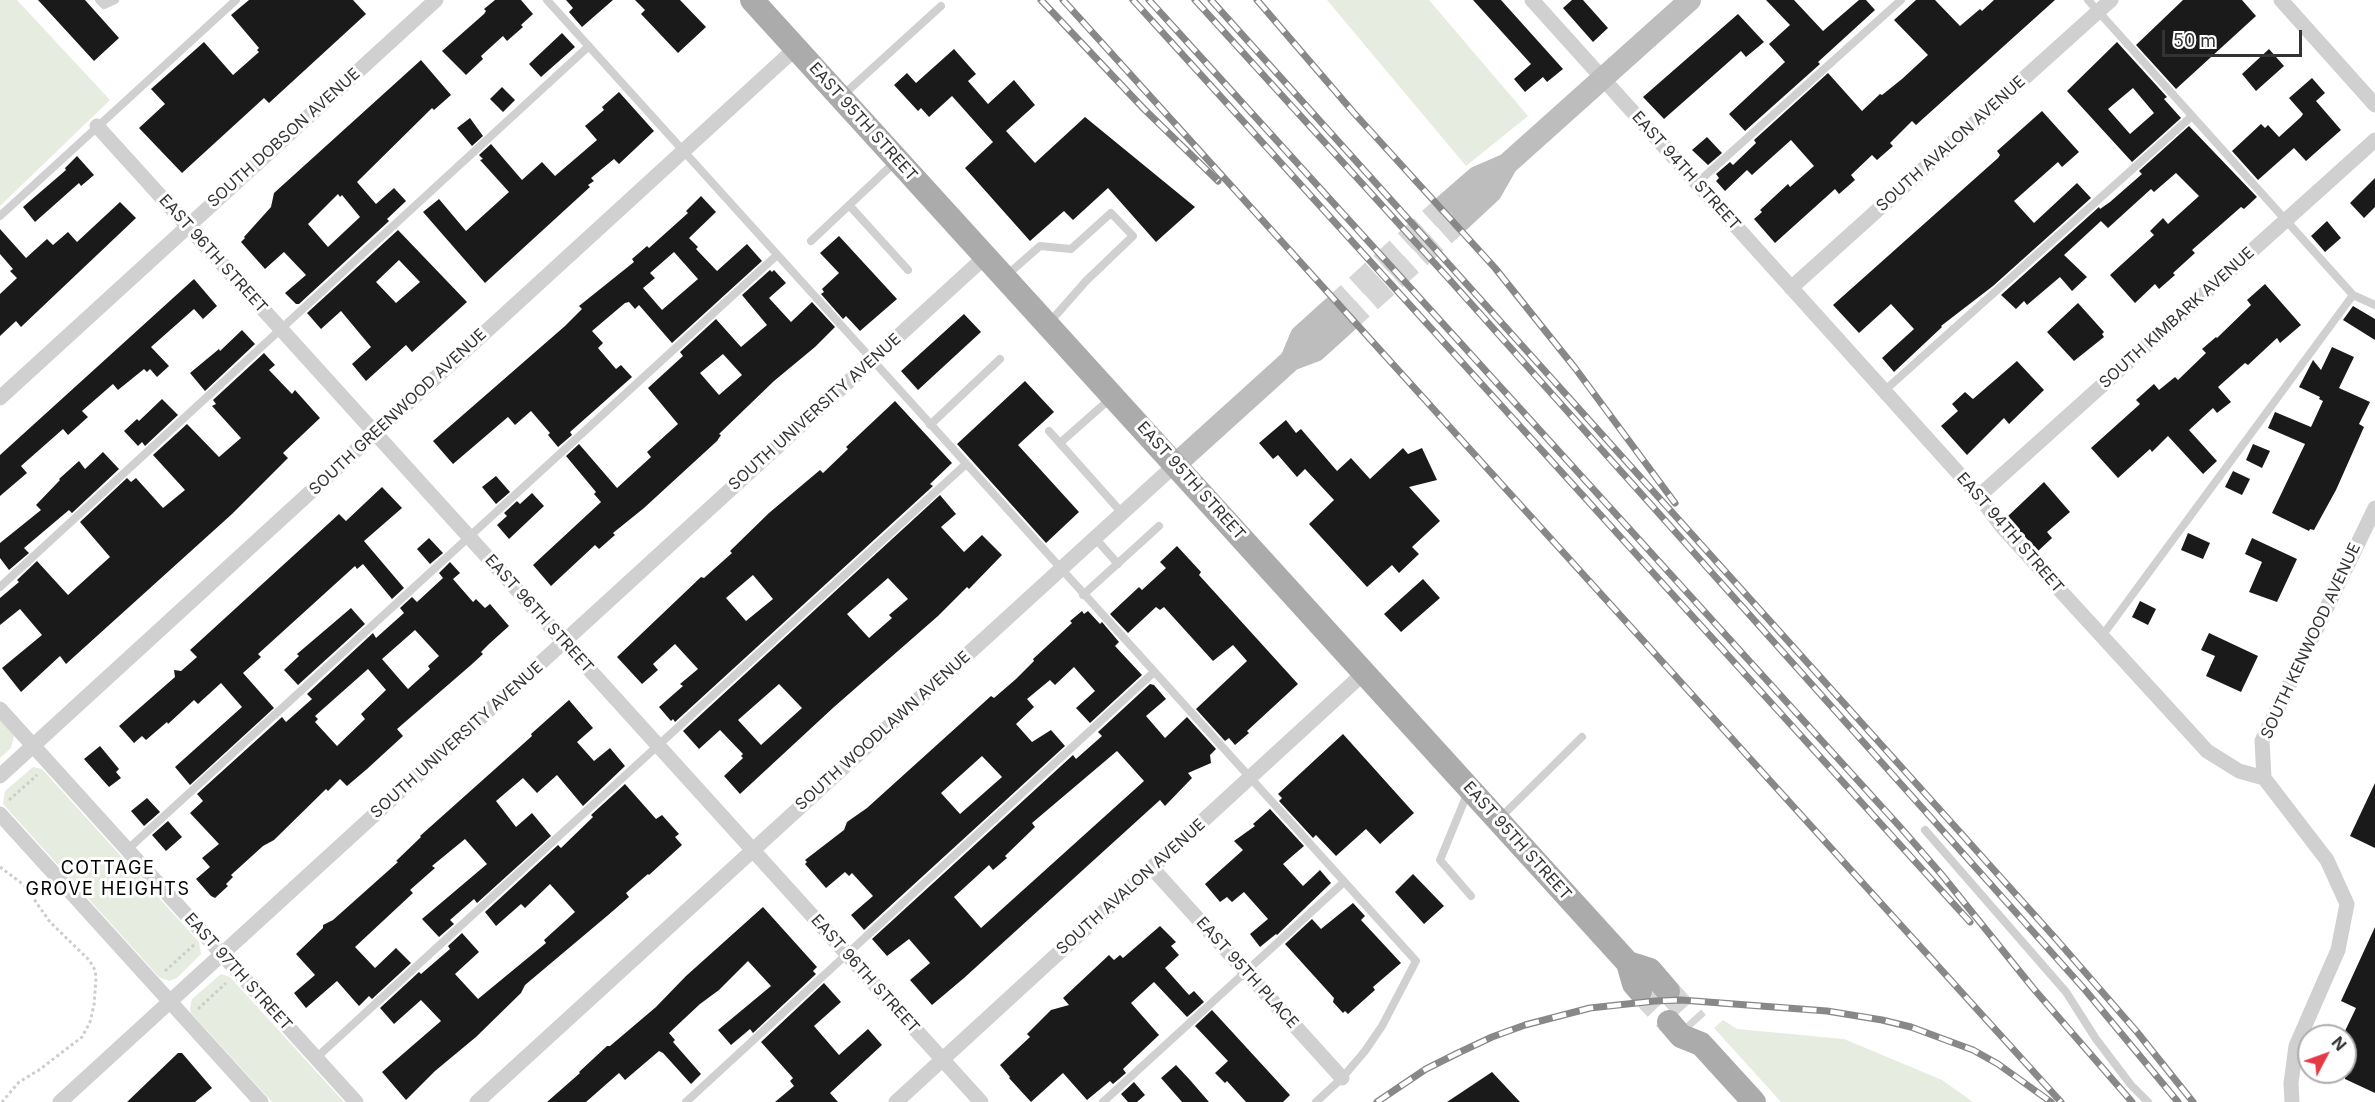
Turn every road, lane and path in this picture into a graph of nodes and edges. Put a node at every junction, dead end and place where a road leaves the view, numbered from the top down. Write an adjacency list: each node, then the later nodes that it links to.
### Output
1 (99, 0): 2 (lane)
2 (115, 0)
3 (236, 0): 21 (lane)
4 (436, 0): 30 (street, SOUTH DOBSON AVENUE)
5 (547, 0): 15 (lane)
6 (752, 0): 16 (main road, EAST 95TH STREET)
7 (1532, 0): 17 (street, EAST 94TH STREET)
8 (1690, 0): 17 (street)
9 (1901, 0): 25 (lane)
10 (2088, 0): 14 (lane)
11 (2111, 0): 14 (street, SOUTH AVALON AVENUE)
12 (2281, 0): 19 (street)
13 (941, 6): 18 (lane)
14 (2098, 12): 20 (lane); 36 (street, SOUTH AVALON AVENUE)
15 (589, 46): 23 (lane); 41 (lane)
16 (796, 48): 18 (main road, EAST 95TH STREET); 23 (street, SOUTH GREENWOOD AVENUE)
17 (1602, 78): 25 (street, EAST 94TH STREET); 27 (street)
18 (841, 97): 24 (main road, EAST 95TH STREET)
19 (2375, 105)
20 (2192, 116): 29 (lane); 44 (lane)
21 (97, 126): 28 (lane); 30 (street, EAST 96TH STREET)
22 (2375, 140): 29 (street, SOUTH KIMBARK AVENUE)
23 (684, 150): 32 (lane); 49 (street, SOUTH GREENWOOD AVENUE)
24 (898, 160): 26 (lane); 33 (main road, EAST 95TH STREET)
25 (1697, 183): 36 (street, EAST 94TH STREET)
26 (849, 205): 31 (lane); 34 (lane)
27 (1453, 212)
28 (0, 216)
29 (2286, 220): 37 (lane); 53 (street, SOUTH KIMBARK AVENUE)
30 (188, 226): 41 (street, EAST 96TH STREET); 46 (street, SOUTH DOBSON AVENUE)
31 (811, 241)
32 (777, 255): 43 (lane); 57 (lane)
33 (986, 256): 35 (main road, EAST 95TH STREET); 43 (street, SOUTH UNIVERSITY AVENUE)
34 (908, 270)
35 (1005, 277): 40 (main road, EAST 95TH STREET); 40 (lane)
36 (1791, 288): 44 (street, EAST 94TH STREET)
37 (2354, 295): 38 (lane); 63 (lane)
38 (2375, 305)
39 (1339, 315): 52 (street, SOUTH WOODLAWN AVENUE)
40 (1048, 324): 45 (main road, EAST 95TH STREET)
41 (281, 329): 49 (street, EAST 96TH STREET); 61 (lane)
42 (1000, 359): 47 (lane)
43 (872, 360): 47 (lane); 64 (street, SOUTH UNIVERSITY AVENUE)
44 (1884, 391): 53 (street, EAST 94TH STREET)
45 (1113, 396): 50 (lane); 52 (main road, EAST 95TH STREET)
46 (0, 398)
47 (930, 425): 51 (lane)
48 (1049, 431): 50 (lane)
49 (375, 433): 57 (street, EAST 96TH STREET); 69 (street, SOUTH GREENWOOD AVENUE)
50 (1060, 443): 55 (lane)
51 (966, 464): 60 (lane); 70 (lane)
52 (1176, 465): 55 (street, SOUTH WOODLAWN AVENUE); 66 (main road, EAST 95TH STREET)
53 (1979, 496): 63 (street, EAST 94TH STREET)
54 (2375, 508): 74 (street, SOUTH KENWOOD AVENUE)
55 (1122, 513): 58 (street, SOUTH WOODLAWN AVENUE)
56 (1160, 526): 59 (lane)
57 (469, 537): 64 (street, EAST 96TH STREET); 79 (lane)
58 (1095, 538): 59 (lane); 60 (street, SOUTH WOODLAWN AVENUE)
59 (1118, 564): 62 (lane)
60 (1061, 569): 62 (lane); 80 (street, SOUTH WOODLAWN AVENUE)
61 (0, 586)
62 (1083, 595): 65 (lane)
63 (2102, 636): 74 (street, EAST 94TH STREET)
64 (564, 641): 70 (street, EAST 96TH STREET); 86 (street, SOUTH UNIVERSITY AVENUE)
65 (1154, 672): 73 (lane); 87 (lane)
66 (1365, 672): 73 (street, SOUTH AVALON AVENUE); 75 (main road, EAST 95TH STREET)
67 (0, 709): 69 (street, EAST 97TH STREET)
68 (1582, 737): 77 (lane)
69 (33, 746): 72 (street, SOUTH GREENWOOD AVENUE); 79 (street, EAST 97TH STREET)
70 (658, 746): 80 (street, EAST 96TH STREET); 97 (lane)
71 (44, 769): 76 (path)
72 (0, 776)
73 (1251, 777): 82 (street, SOUTH AVALON AVENUE); 83 (lane)
74 (2264, 778): 112 (street)
75 (1470, 788): 77 (main road, EAST 95TH STREET); 84 (lane)
76 (3, 809): 94 (street)
77 (1498, 819): 88 (main road, EAST 95TH STREET)
78 (1925, 830): 111 (lane)
79 (127, 850): 86 (street, EAST 97TH STREET)
80 (753, 850): 87 (street, EAST 96TH STREET); 104 (street, SOUTH WOODLAWN AVENUE)
81 (0, 867): 100 (path)
82 (1152, 868): 89 (street, EAST 95TH PLACE); 98 (street, SOUTH AVALON AVENUE)
83 (1344, 882): 89 (lane); 99 (lane)
84 (1471, 896)
85 (198, 941): 90 (path)
86 (222, 954): 94 (street, SOUTH UNIVERSITY AVENUE); 97 (street, EAST 97TH STREET)
87 (847, 954): 98 (street, EAST 96TH STREET); 105 (lane)
88 (1628, 963): 92 (main road, EAST 95TH STREET); 93 (main road, EAST 95TH STREET)
89 (1246, 972): 99 (street, EAST 95TH PLACE); 108 (lane)
90 (162, 974)
91 (232, 977): 95 (path)
92 (1668, 990)
93 (1640, 991)
94 (170, 1002): 101 (street, SOUTH UNIVERSITY AVENUE); 102 (street)
95 (194, 1012)
96 (1669, 1022): 110 (main road)
97 (316, 1058): 103 (street, EAST 97TH STREET)
98 (942, 1060): 106 (street, SOUTH AVALON AVENUE); 107 (street, EAST 96TH STREET)
99 (1342, 1078): 109 (lane)
100 (2, 1102)
101 (60, 1102)
102 (261, 1102)
103 (356, 1102)
104 (477, 1102)
105 (686, 1102)
106 (896, 1102)
107 (981, 1102)
108 (1102, 1102)
109 (1316, 1102)
110 (1754, 1102)
111 (2148, 1102)
112 (2292, 1102)

